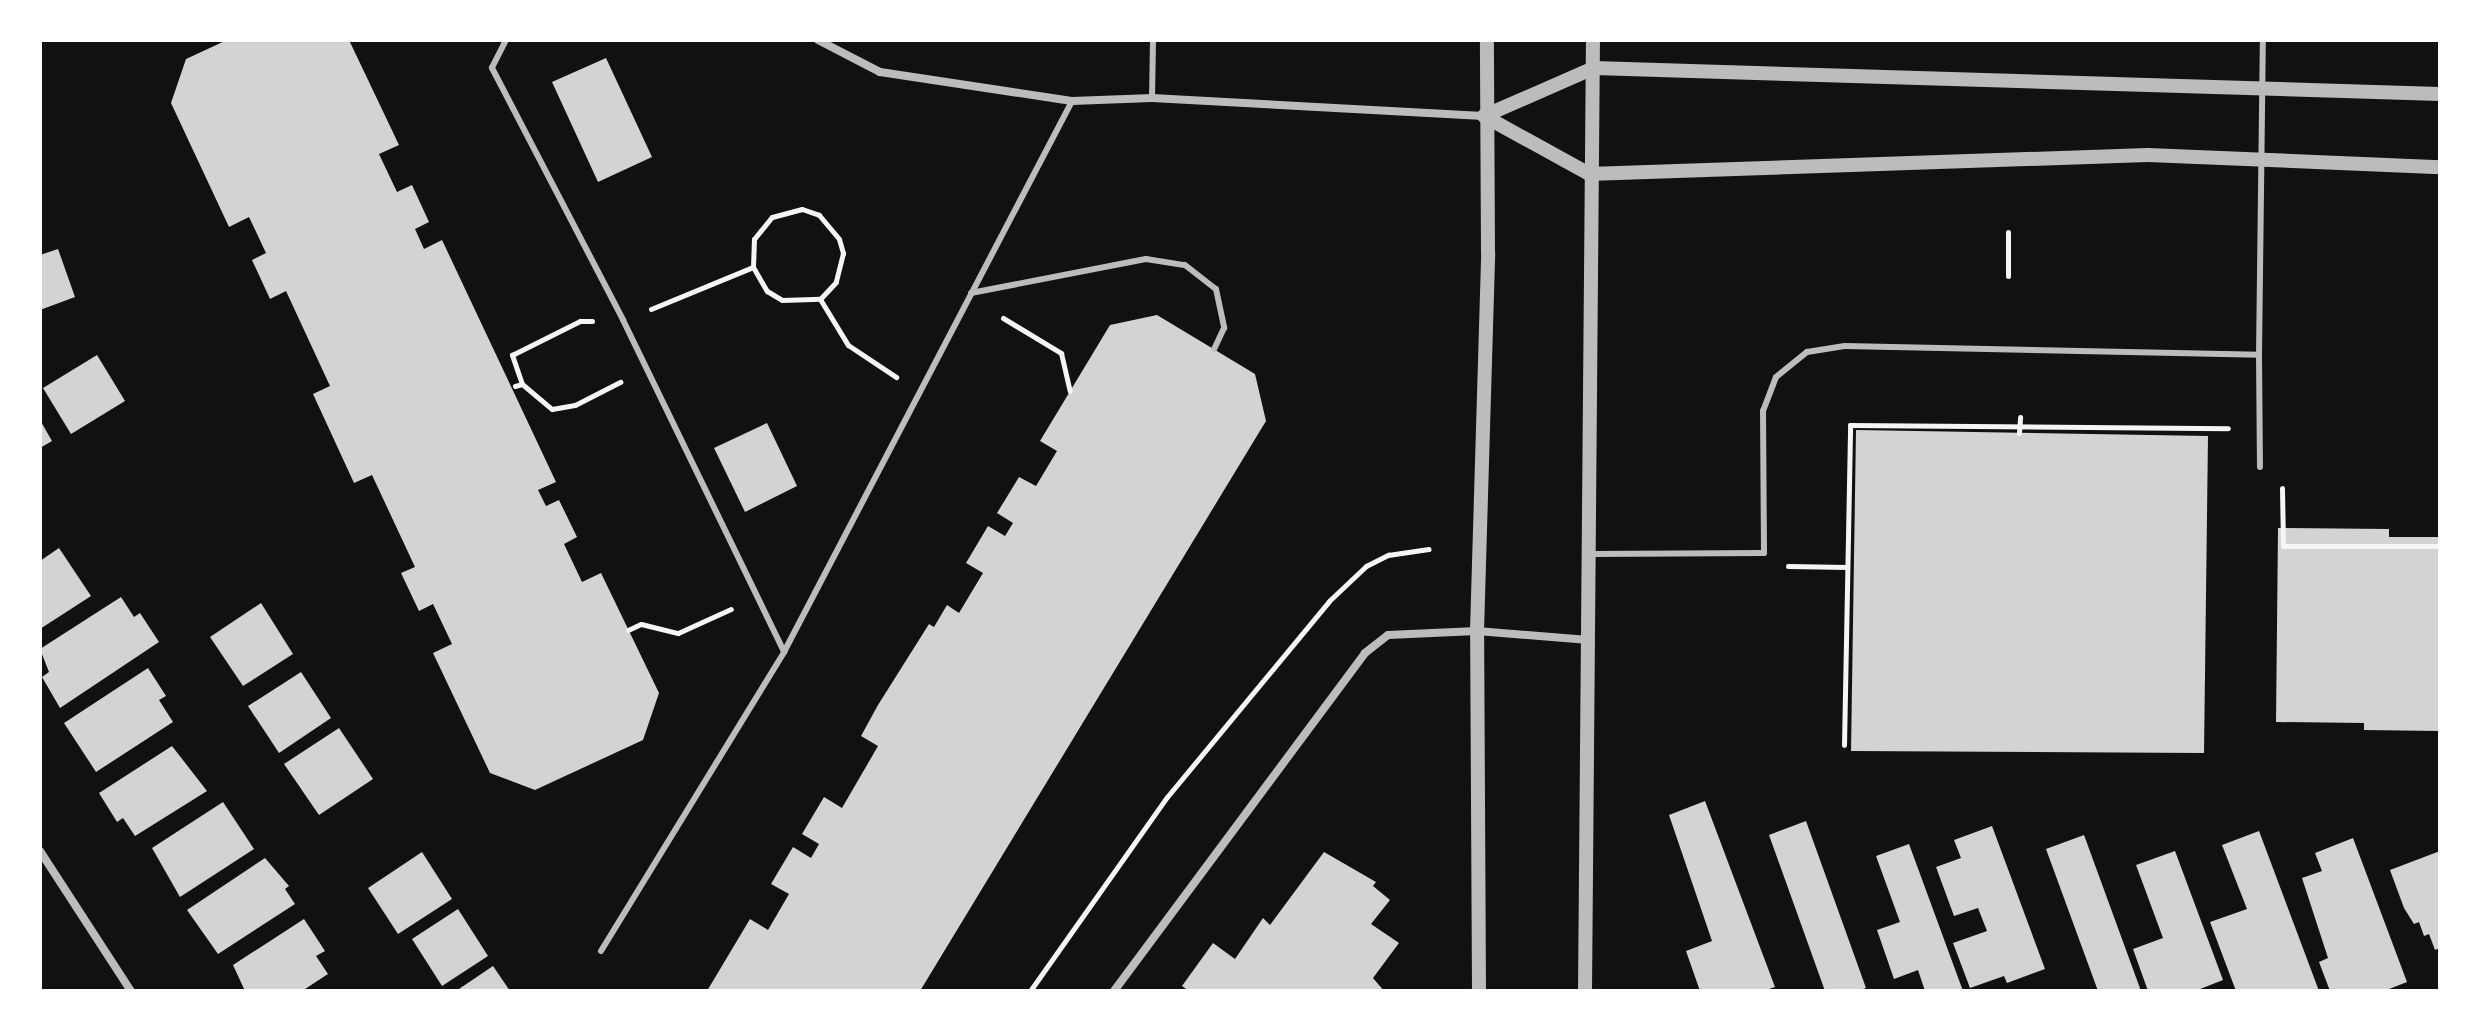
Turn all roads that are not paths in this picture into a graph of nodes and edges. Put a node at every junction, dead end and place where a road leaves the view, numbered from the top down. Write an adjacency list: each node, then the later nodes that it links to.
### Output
1 (506, 40): 23 (lane)
2 (818, 40): 11 (street)
3 (1153, 40): 10 (lane)
4 (1487, 40): 12 (street)
5 (1593, 40): 7 (street)
6 (2263, 40): 8 (lane)
7 (1594, 68): 8 (street); 12 (street); 15 (street)
8 (2262, 88): 9 (street); 13 (lane)
9 (2440, 94)
10 (1152, 98): 11 (street); 12 (street)
11 (1072, 101): 16 (lane)
12 (1484, 116): 15 (street); 21 (street)
13 (2258, 158): 14 (street); 15 (street); 18 (lane)
14 (2440, 167)
15 (1589, 174): 20 (street)
16 (970, 296): 17 (lane); 23 (lane)
17 (1214, 349)
18 (2259, 355): 19 (lane); 20 (lane)
19 (2260, 467)
20 (1592, 554): 22 (street)
21 (1477, 631): 22 (street); 27 (street); 28 (street)
22 (1591, 641): 29 (street)
23 (784, 652): 25 (lane)
24 (40, 851): 26 (street)
25 (601, 951)
26 (131, 991)
27 (1114, 991)
28 (1479, 991)
29 (1585, 991)

